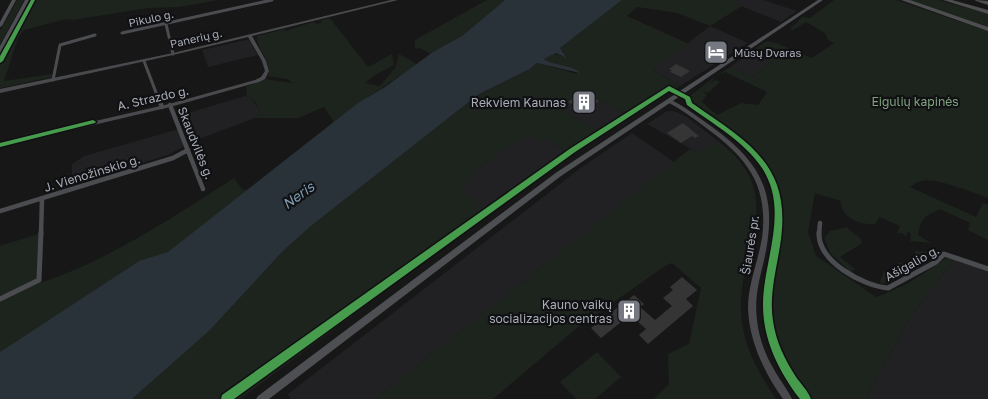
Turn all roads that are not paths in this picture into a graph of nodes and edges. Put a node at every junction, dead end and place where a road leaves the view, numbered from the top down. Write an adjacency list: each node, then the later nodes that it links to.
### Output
1 (14, 0): 13 (main road)
2 (26, 0): 18 (main road)
3 (272, 0): 12 (street, Pikulo g.)
4 (396, 0): 17 (main road, Panerių g.)
5 (821, 0): 23 (main road)
6 (904, 0): 14 (highway)
7 (946, 0): 11 (highway)
8 (957, 0): 11 (highway)
9 (967, 0): 11 (highway)
10 (978, 0): 11 (highway)
11 (988, 7)
12 (166, 24): 15 (street, Pikulo g.); 19 (street)
13 (0, 26)
14 (988, 29)
15 (122, 33)
16 (95, 36): 21 (street)
17 (250, 36): 19 (main road, Panerių g.); 24 (main road, A. Strazdo g.)
18 (0, 51)
19 (173, 54): 20 (main road, Panerių g.)
20 (144, 61): 21 (main road, Panerių g.); 25 (street, Skaudvilės g.)
21 (53, 80): 22 (main road, Panerių g.)
22 (0, 91)
23 (669, 100): 34 (main road); 35 (main road, Šiaurės pr.)
24 (170, 105): 25 (street, A. Strazdo g.); 27 (street, Skaudvilės g.)
25 (162, 106): 26 (main road, A. Strazdo g.)
26 (0, 145)
27 (188, 150): 28 (street, Skaudvilės g.); 29 (street, J. Vienožinskio g.)
28 (203, 189)
29 (42, 198): 30 (street, J. Vienožinskio g.); 33 (street)
30 (0, 211)
31 (820, 223): 32 (street, Ašigalio g.)
32 (988, 269)
33 (0, 299)
34 (260, 399)
35 (788, 399)

